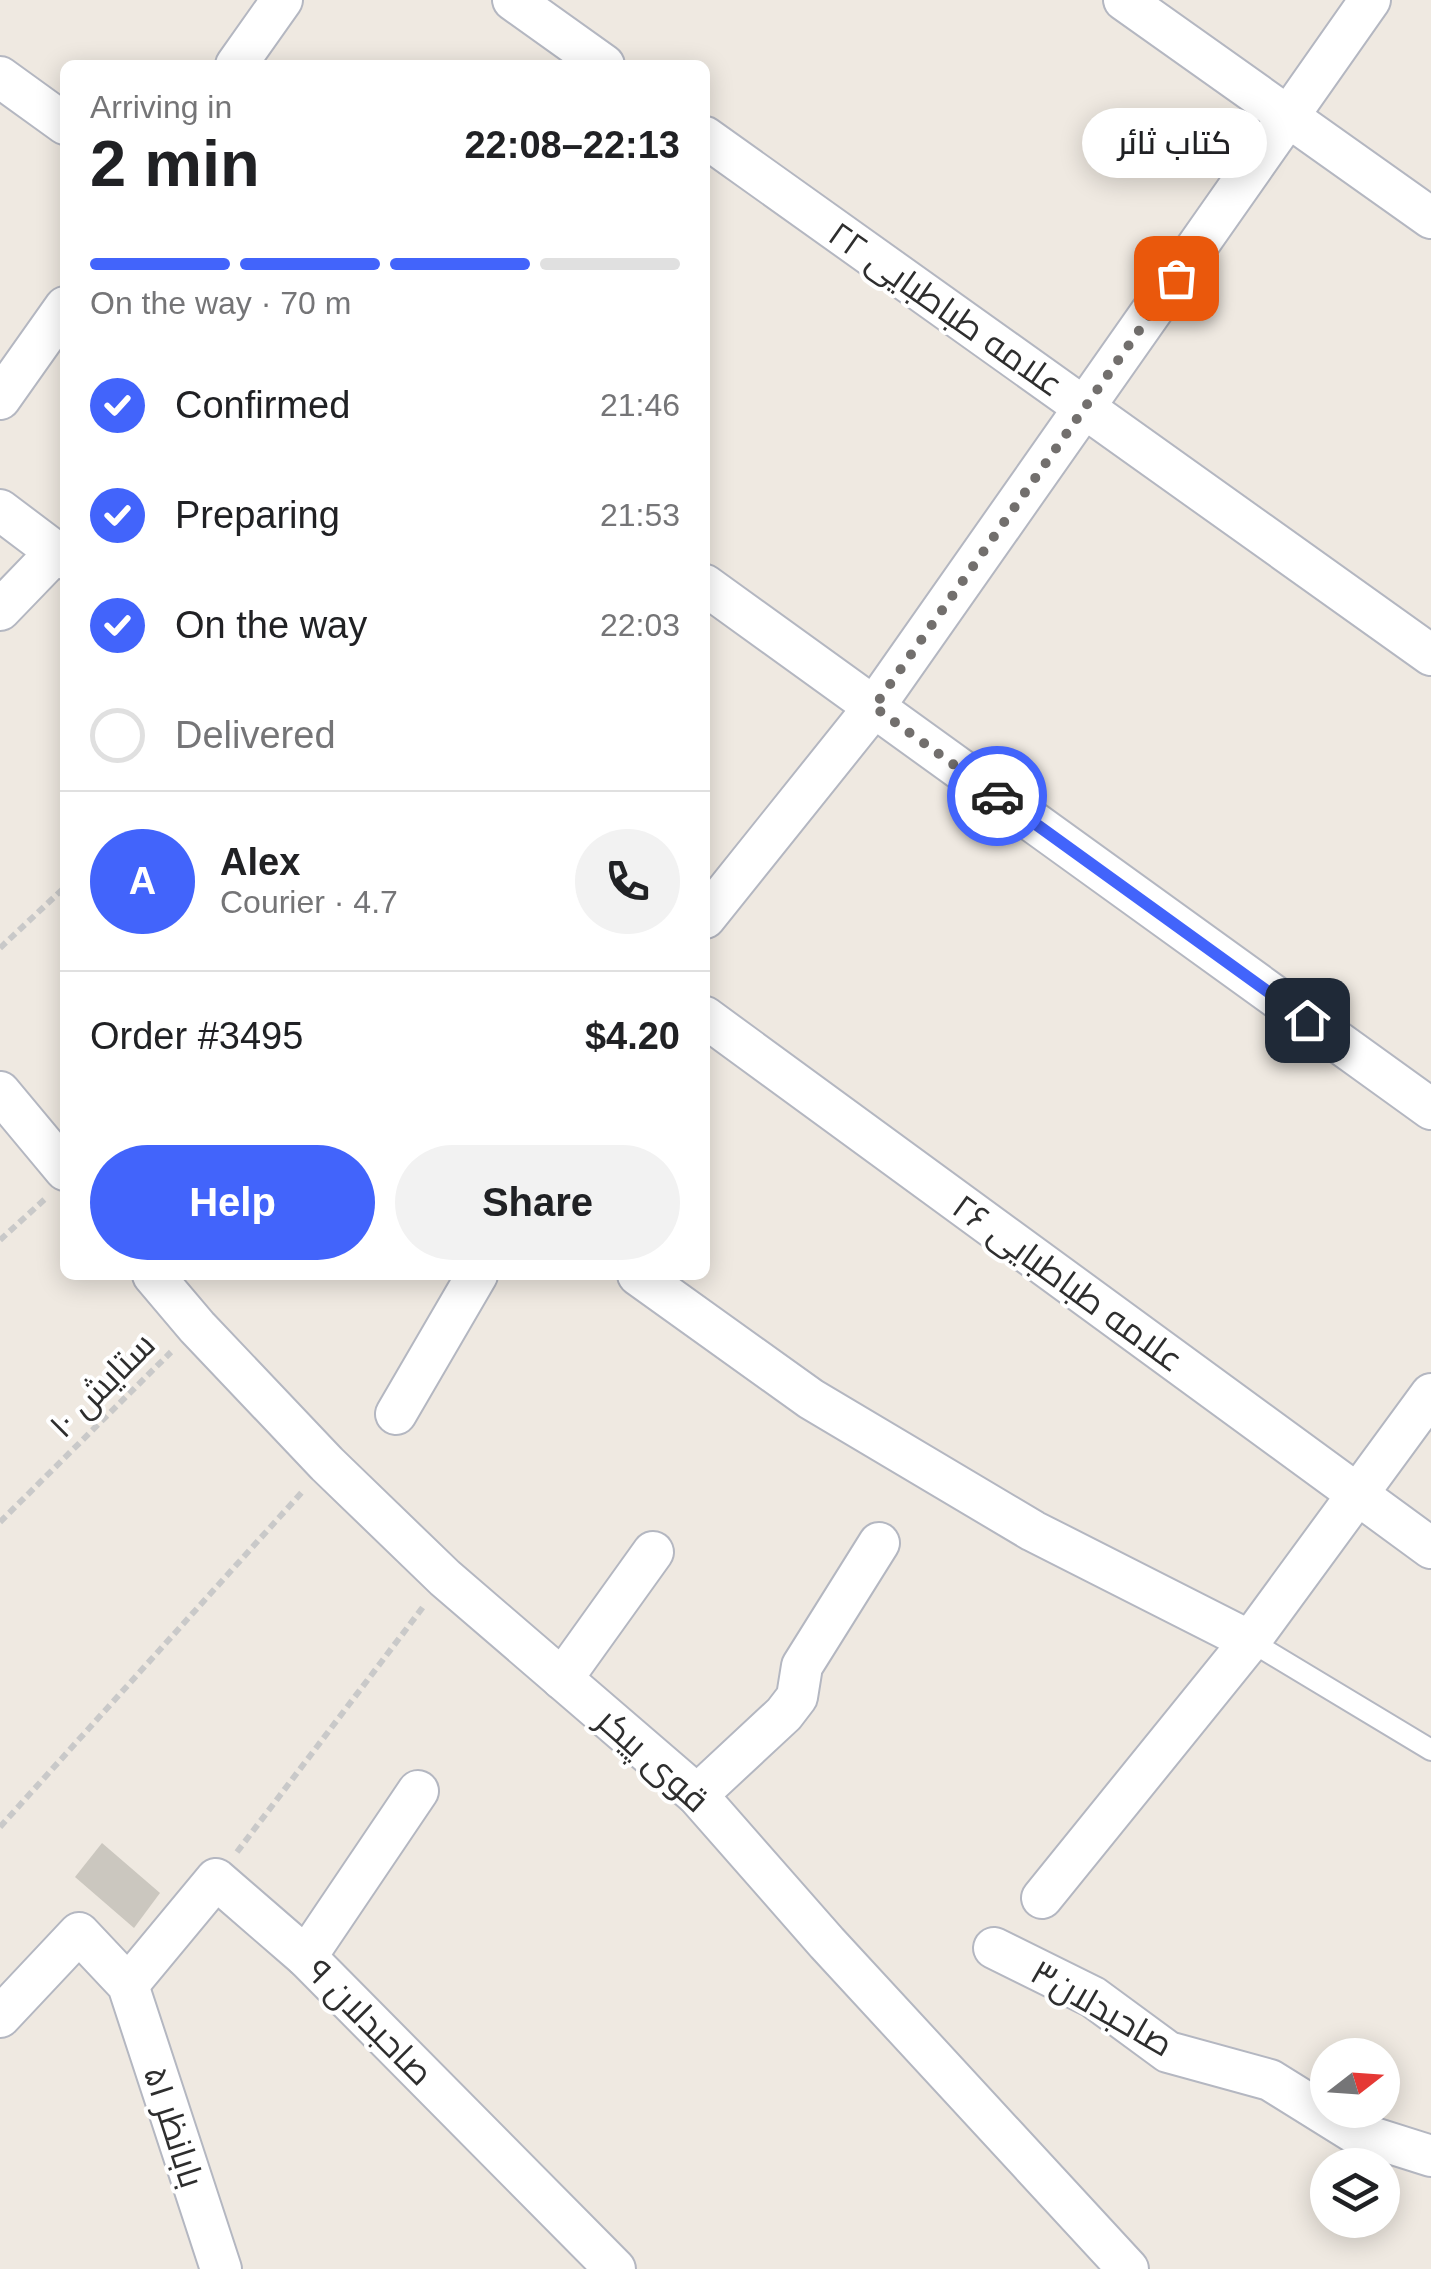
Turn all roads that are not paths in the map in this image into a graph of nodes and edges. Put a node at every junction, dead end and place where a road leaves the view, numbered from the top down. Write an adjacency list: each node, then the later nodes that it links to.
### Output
1 (282, 0): 5 (street)
2 (513, 0): 6 (street)
3 (1124, 0): 8 (street)
4 (1370, 0): 8 (street)
5 (240, 60)
6 (597, 60)
7 (0, 77): 9 (street)
8 (1290, 116): 11 (street); 14 (street)
9 (60, 120)
10 (710, 141): 14 (street, علامه طباطبایی ۲۲)
11 (1431, 218)
12 (60, 314): 13 (street)
13 (0, 399)
14 (1085, 408): 19 (street, علامه طباطبایی ۲۲); 20 (street)
15 (0, 510): 16 (street)
16 (60, 555): 18 (street)
17 (710, 589): 20 (street)
18 (0, 610)
19 (1431, 656)
20 (874, 707): 21 (street); 24 (street)
21 (710, 912)
22 (710, 1021): 31 (street, علامه طباطبایی ۲۶)
23 (0, 1092): 25 (street)
24 (1431, 1109)
25 (58, 1182)
26 (157, 1280): 36 (street, قوی پیکر)
27 (475, 1280): 30 (street)
28 (645, 1280): 35 (street)
29 (1431, 1394): 31 (street)
30 (396, 1414)
31 (1356, 1494): 33 (street, علامه طباطبایی ۲۶); 35 (street)
32 (879, 1543): 39 (street)
33 (1431, 1548)
34 (653, 1552): 36 (street)
35 (1250, 1642): 37 (lane); 40 (street)
36 (562, 1679): 39 (street, قوی پیکر)
37 (1431, 1750)
38 (418, 1792): 42 (street)
39 (697, 1796): 48 (street, قوی پیکر)
40 (1042, 1898)
41 (994, 1948): 45 (street, صاحبدلان۳)
42 (306, 1957): 43 (street, صاحبدلان ۹); 47 (street, صاحبدلان ۹)
43 (128, 1985): 44 (street); 46 (street, بابانظر ۵۱)
44 (0, 2017)
45 (1431, 2156)
46 (220, 2269)
47 (615, 2269)
48 (1128, 2269)

